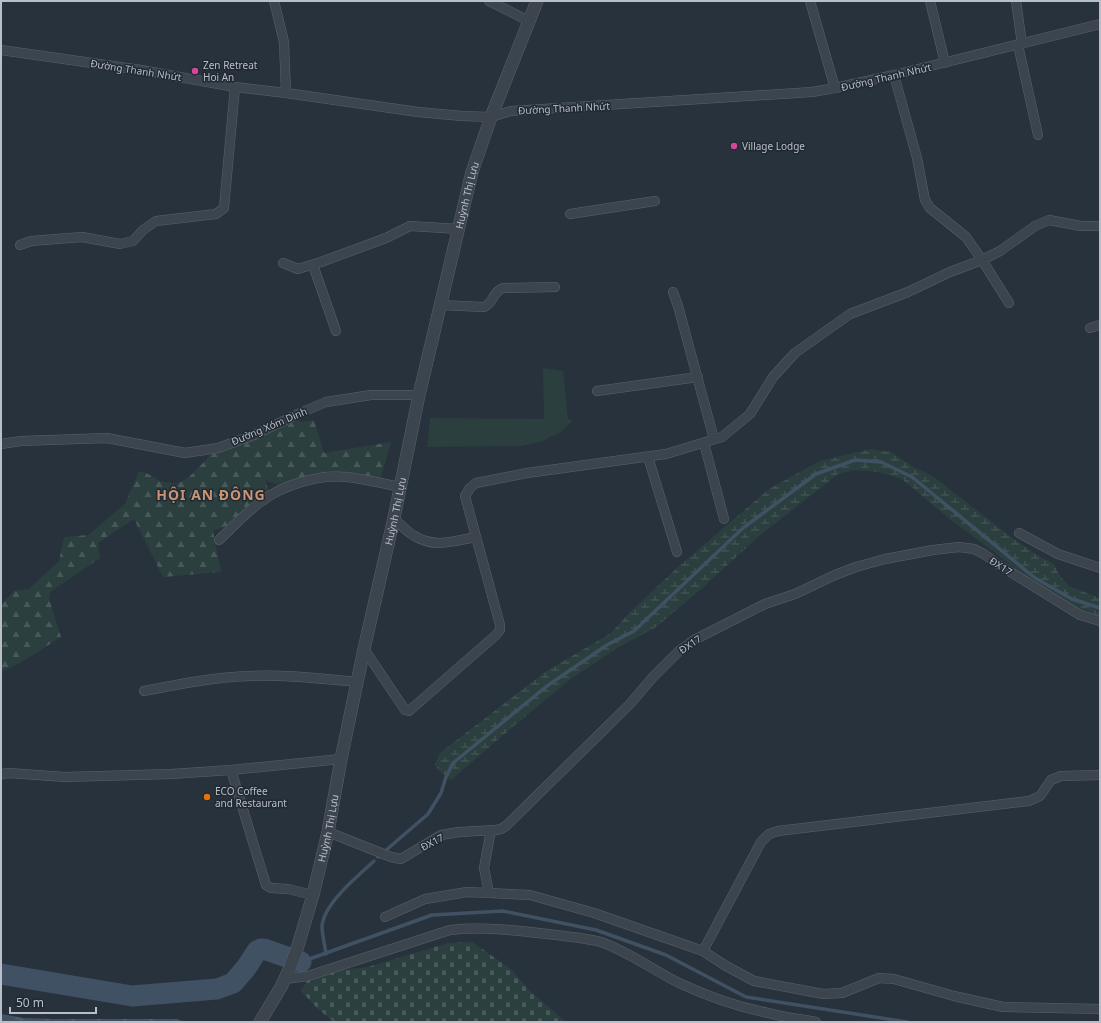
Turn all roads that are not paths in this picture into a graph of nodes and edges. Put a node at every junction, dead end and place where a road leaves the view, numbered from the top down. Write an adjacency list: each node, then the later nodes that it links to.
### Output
1 (274, 1): 15 (street)
2 (489, 1): 7 (street)
3 (537, 1): 7 (street, Huỳnh Thị Lựu)
4 (810, 1): 14 (street)
5 (930, 1): 11 (street)
6 (1016, 1): 9 (street)
7 (529, 21): 16 (street, Huỳnh Thị Lựu)
8 (1100, 24): 9 (street, Đường Thanh Nhứt)
9 (1020, 45): 11 (street, Đường Thanh Nhứt); 17 (street)
10 (1, 50): 13 (street, Đường Thanh Nhứt)
11 (945, 62): 12 (street, Đường Thanh Nhứt)
12 (894, 75): 14 (street, Đường Thanh Nhứt); 23 (street)
13 (235, 87): 15 (street, Đường Thanh Nhứt); 22 (street)
14 (835, 88): 16 (street, Đường Thanh Nhứt)
15 (286, 93): 16 (street, Đường Thanh Nhứt)
16 (491, 117): 21 (street, Huỳnh Thị Lựu)
17 (1038, 135)
18 (655, 201): 19 (street)
19 (570, 214)
20 (1100, 226): 23 (street)
21 (459, 229): 25 (street); 29 (street, Huỳnh Thị Lựu)
22 (20, 245)
23 (982, 260): 28 (street); 36 (street)
24 (283, 263): 25 (street)
25 (313, 264): 32 (street)
26 (556, 287): 29 (street)
27 (673, 292): 33 (street)
28 (1009, 303)
29 (440, 305): 35 (street, Huỳnh Thị Lựu)
30 (1100, 325): 31 (street)
31 (1090, 328)
32 (336, 331)
33 (698, 376): 34 (street); 36 (street)
34 (597, 391)
35 (419, 395): 38 (street, Đường Xóm Dinh); 40 (street, Huỳnh Thị Lựu)
36 (714, 439): 37 (street)
37 (704, 443): 39 (street); 42 (street)
38 (1, 444)
39 (648, 457): 44 (street); 46 (street)
40 (400, 487): 41 (street, Huỳnh Thị Lựu); 45 (street)
41 (394, 518): 44 (street); 49 (street, Huỳnh Thị Lựu)
42 (724, 519)
43 (1018, 533): 47 (street)
44 (476, 536): 49 (street)
45 (219, 540)
46 (677, 552)
47 (1100, 568)
48 (1100, 621): 56 (street, ĐX17)
49 (364, 649): 50 (street, Huỳnh Thị Lựu)
50 (358, 682): 51 (street); 52 (street, Huỳnh Thị Lựu)
51 (144, 691)
52 (341, 759): 53 (street); 57 (street, Huỳnh Thị Lựu)
53 (231, 770): 54 (street); 59 (street)
54 (1, 774)
55 (1100, 775): 61 (street)
56 (491, 830): 57 (street, ĐX17); 58 (street)
57 (328, 832): 59 (street, Huỳnh Thị Lựu)
58 (489, 893): 60 (street); 61 (street)
59 (313, 895): 62 (street, Huỳnh Thị Lựu)
60 (385, 917)
61 (702, 952): 63 (street)
62 (287, 974): 64 (street, Huỳnh Thị Lựu); 65 (street)
63 (1100, 1009)
64 (260, 1022)
65 (816, 1022)

